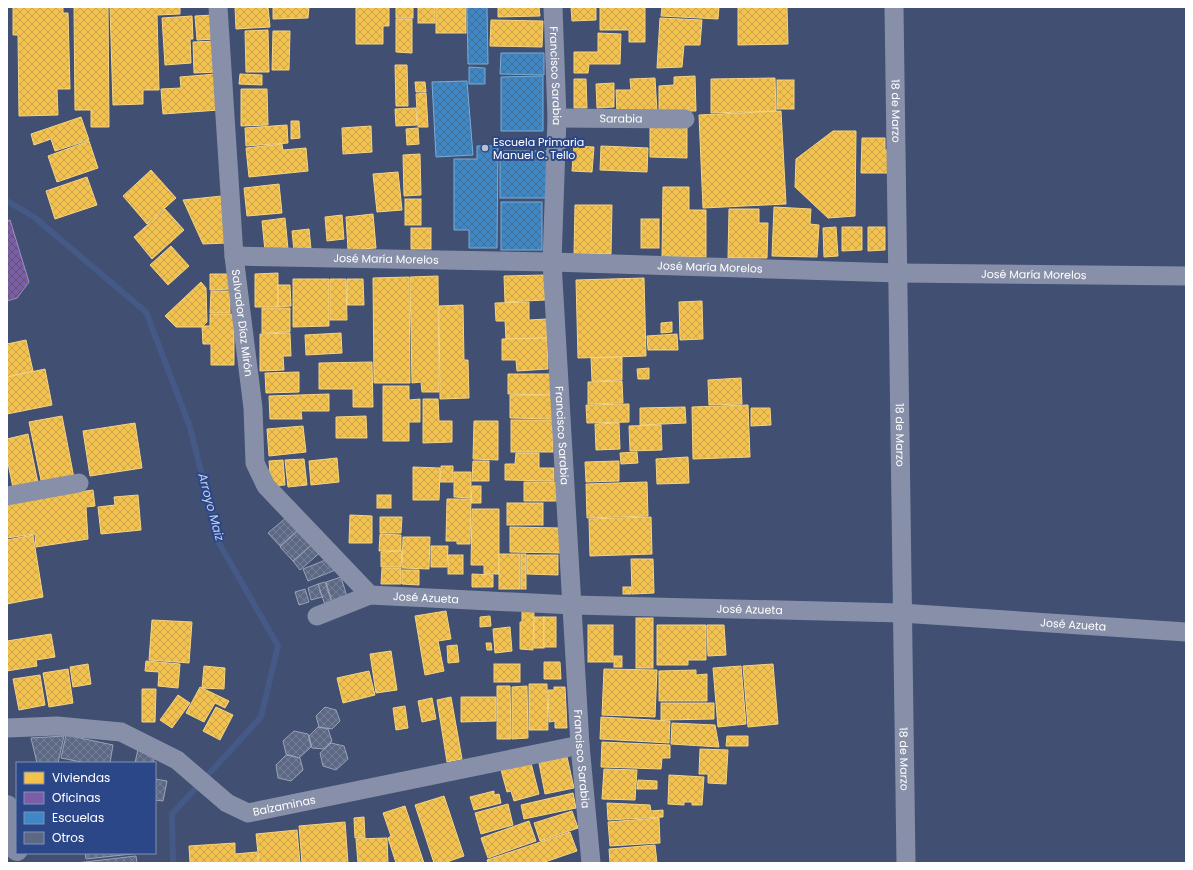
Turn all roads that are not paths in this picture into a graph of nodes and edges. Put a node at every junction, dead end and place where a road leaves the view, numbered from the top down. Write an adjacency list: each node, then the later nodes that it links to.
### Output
1 (218, 7): 6 (street, Salvador Díaz Mirón)
2 (554, 7): 4 (street, Francisco Sarabia)
3 (894, 7): 8 (street, 18 de Marzo)
4 (557, 118): 5 (street, Sarabia); 7 (street, Francisco Sarabia)
5 (685, 119)
6 (234, 256): 7 (street, José María Morelos); 12 (street, Salvador Díaz Mirón)
7 (552, 262): 8 (street, José María Morelos); 13 (street, Francisco Sarabia)
8 (899, 273): 9 (street, José María Morelos); 14 (street, 18 de Marzo)
9 (1186, 276)
10 (79, 483): 11 (street)
11 (7, 496)
12 (370, 595): 13 (street, José Azueta); 15 (street, José Azueta)
13 (573, 605): 14 (street, José Azueta); 18 (street, Francisco Sarabia)
14 (901, 613): 16 (street, José Azueta); 22 (street, 18 de Marzo)
15 (317, 616)
16 (1186, 632)
17 (7, 728): 18 (street, Balzaminas)
18 (580, 745): 21 (street, Francisco Sarabia)
19 (7, 806): 20 (main road)
20 (16, 846)
21 (591, 863)
22 (906, 863)

